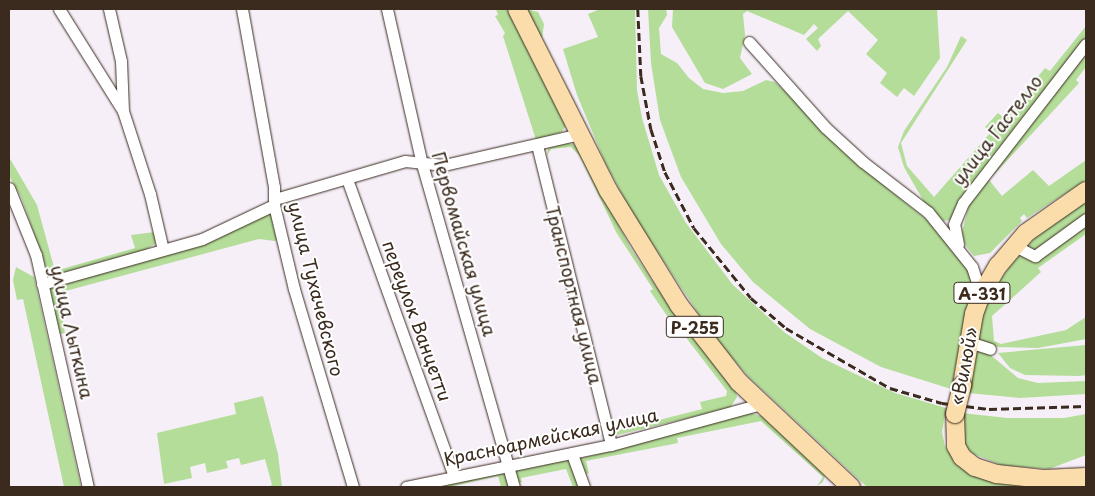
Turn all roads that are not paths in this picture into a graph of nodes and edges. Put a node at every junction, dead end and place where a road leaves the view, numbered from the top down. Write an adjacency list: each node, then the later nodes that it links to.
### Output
1 (59, 9): 8 (street)
2 (109, 9): 8 (street)
3 (242, 9): 15 (street, улица Тухачевского)
4 (387, 9): 11 (street, Первомайская улица)
5 (517, 9): 9 (highway, Р-255)
6 (749, 42): 17 (street)
7 (1086, 44): 17 (street, улица Гастелло)
8 (123, 111): 19 (street)
9 (581, 134): 10 (street); 24 (highway, Р-255)
10 (537, 145): 11 (street); 25 (street, Транспортная улица)
11 (422, 164): 12 (street); 27 (street, Первомайская улица)
12 (347, 179): 15 (street); 28 (street, переулок Ванцетти)
13 (9, 188): 20 (street, улица Лыткина)
14 (1086, 191): 18 (highway, «Вилюй» / А-331)
15 (274, 202): 19 (street); 31 (street, улица Тухачевского)
16 (1086, 219): 18 (street)
17 (958, 245): 21 (street)
18 (1013, 245): 21 (highway, «Вилюй» / А-331)
19 (163, 250): 20 (street)
20 (42, 284): 30 (street, улица Лыткина)
21 (981, 295): 22 (highway, «Вилюй» / А-331)
22 (969, 342): 23 (street); 29 (highway, «Вилюй» / А-331, bridge)
23 (990, 349)
24 (761, 404): 25 (street, Красноармейская улица); 35 (highway, Р-255)
25 (610, 446): 26 (street, Красноармейская улица)
26 (572, 454): 27 (street, Красноармейская улица); 34 (street)
27 (508, 466): 28 (street, Красноармейская улица); 33 (street, Первомайская улица)
28 (454, 476): 32 (street, Красноармейская улица)
29 (1086, 476)
30 (88, 487)
31 (353, 487)
32 (406, 487)
33 (514, 487)
34 (584, 487)
35 (852, 487)

